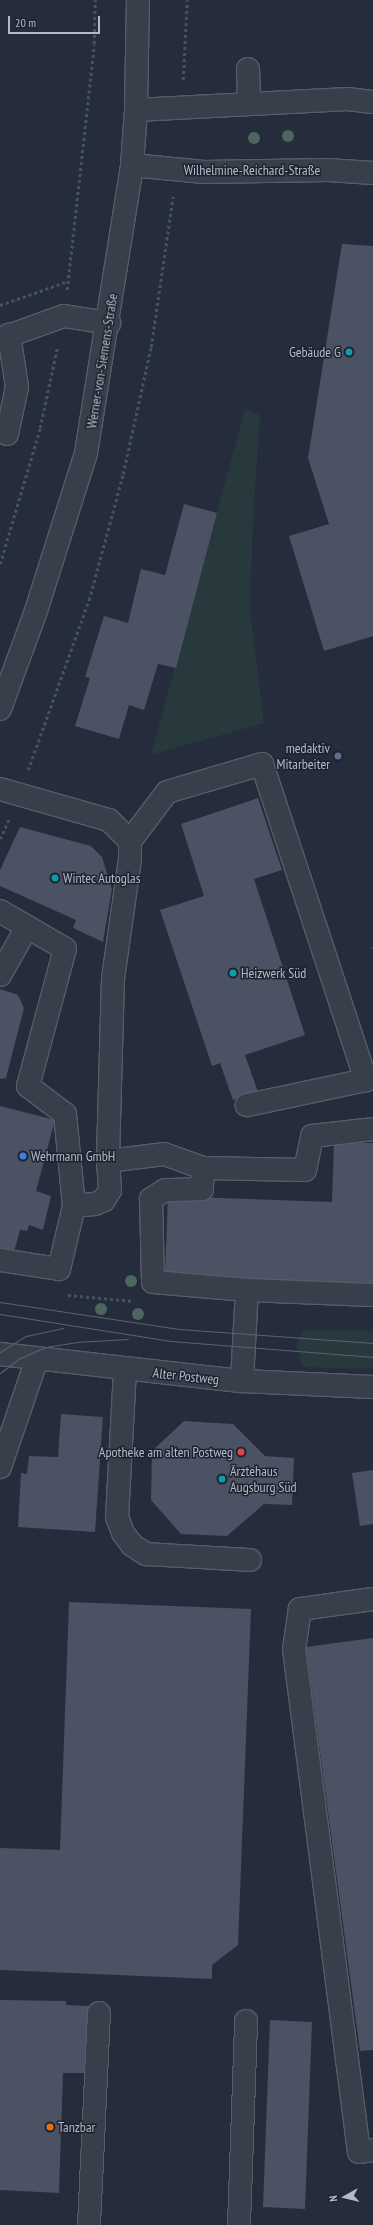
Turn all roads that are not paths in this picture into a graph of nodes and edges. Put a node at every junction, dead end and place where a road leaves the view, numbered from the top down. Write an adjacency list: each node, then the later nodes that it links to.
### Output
1 (138, 0): 5 (street, Werner-von-Siemens-Straße)
2 (248, 69): 4 (street)
3 (373, 102): 4 (street)
4 (249, 103): 5 (street)
5 (136, 110): 6 (street, Werner-von-Siemens-Straße)
6 (132, 165): 7 (street, Wilhelmine-Reichard-Straße); 8 (street, Werner-von-Siemens-Straße)
7 (373, 173)
8 (109, 323): 9 (street); 12 (street, Werner-von-Siemens-Straße)
9 (5, 337): 10 (street)
10 (8, 391): 11 (street)
11 (7, 434)
12 (0, 709)
13 (0, 789): 14 (street)
14 (130, 841): 18 (street); 20 (street)
15 (0, 911): 16 (street)
16 (27, 927): 17 (street); 22 (street)
17 (0, 975)
18 (248, 1105)
19 (373, 1129): 21 (street)
20 (108, 1161): 21 (street); 22 (street)
21 (203, 1168): 24 (street)
22 (74, 1206): 23 (street)
23 (0, 1260)
24 (247, 1290): 25 (street); 29 (street)
25 (373, 1294)
26 (0, 1354): 27 (street, Alter Postweg)
27 (37, 1359): 28 (street, Alter Postweg); 31 (street)
28 (126, 1370): 29 (street, Alter Postweg); 32 (street)
29 (242, 1381): 30 (street, Alter Postweg)
30 (373, 1387)
31 (0, 1467)
32 (250, 1560)
33 (373, 1598): 36 (street)
34 (98, 2013): 37 (street)
35 (246, 2021): 38 (street)
36 (373, 2150)
37 (89, 2225)
38 (239, 2225)

